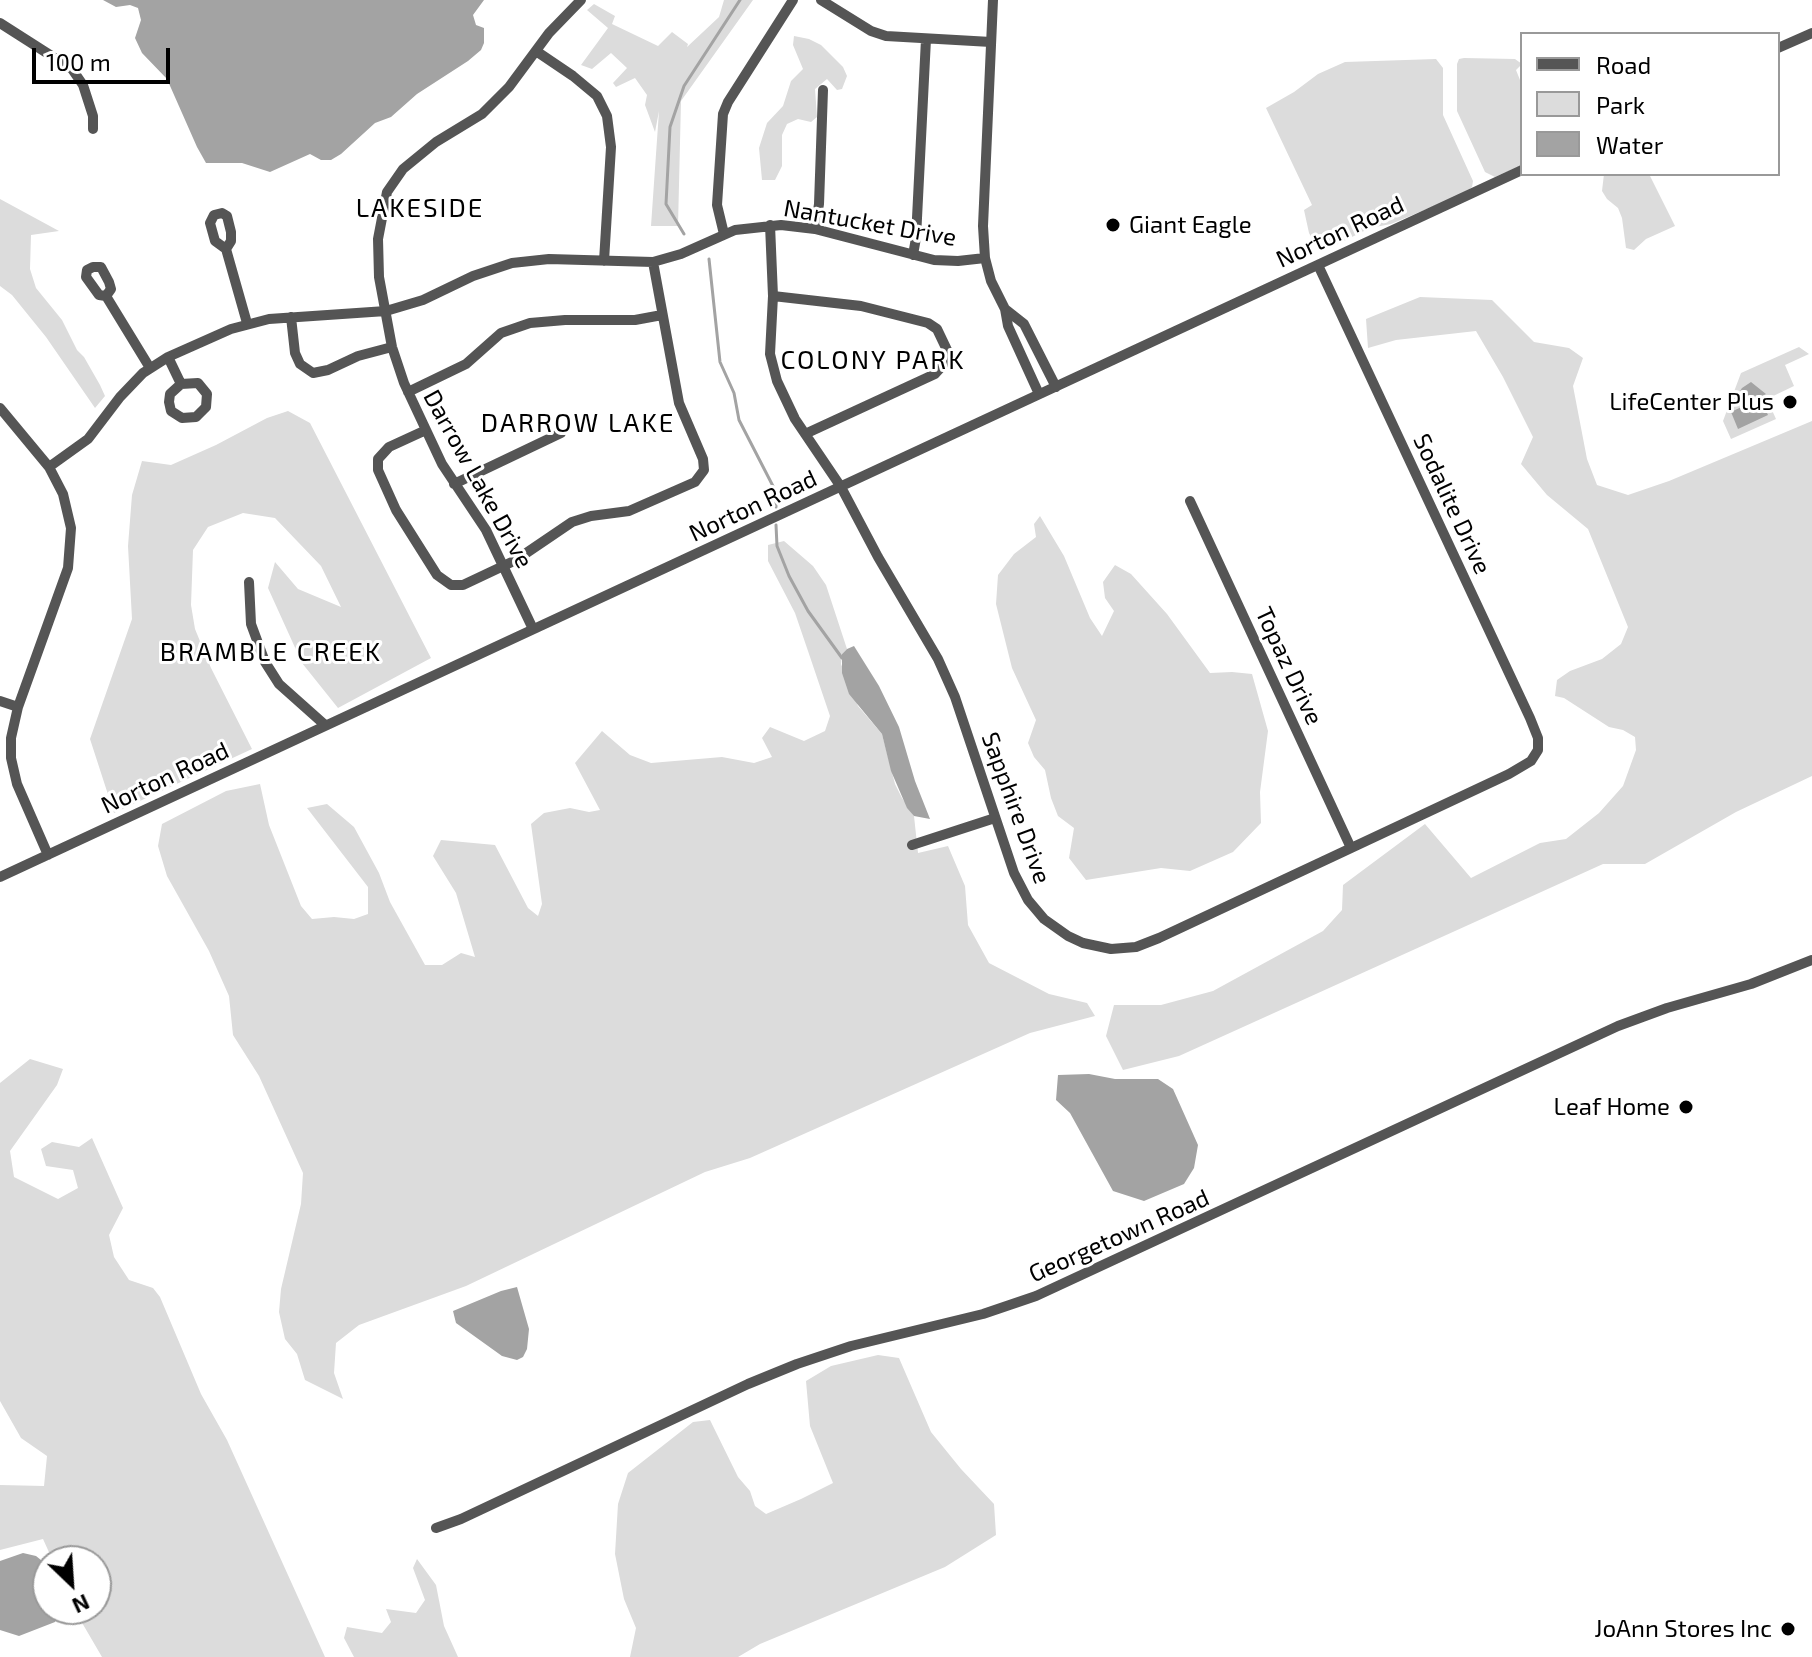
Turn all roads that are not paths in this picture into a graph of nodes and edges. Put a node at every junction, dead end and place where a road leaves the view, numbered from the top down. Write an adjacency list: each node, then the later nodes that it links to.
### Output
1 (581, 0): 10 (street, Darrow Lake Drive)
2 (793, 0): 16 (street)
3 (821, 0): 7 (street)
4 (993, 0): 8 (street)
5 (0, 23): 12 (street)
6 (1812, 33): 9 (street)
7 (926, 39): 8 (street); 18 (street)
8 (991, 42): 19 (street)
9 (1780, 47)
10 (536, 51): 20 (street); 26 (street, Darrow Lake Drive)
11 (823, 90): 15 (street)
12 (93, 129)
13 (1520, 171): 22 (street, Norton Road)
14 (770, 225): 15 (street, Nantucket Drive); 16 (street, Nantucket Drive); 24 (street, Sapphire Drive)
15 (815, 229): 18 (street, Nantucket Drive)
16 (724, 234): 21 (street, Nantucket Drive)
17 (226, 249): 29 (street)
18 (913, 255): 19 (street, Nantucket Drive)
19 (985, 258): 25 (street)
20 (604, 261): 21 (street, Nantucket Drive); 26 (street, Nantucket Drive)
21 (653, 262): 27 (street)
22 (1318, 265): 34 (street, Norton Road); 51 (street, Sodalite Drive)
23 (106, 296): 32 (street)
24 (773, 296): 40 (street, Sapphire Drive); 40 (street)
25 (1005, 309): 34 (street); 36 (street)
26 (386, 311): 28 (street, Nantucket Drive); 30 (street, Darrow Lake Drive)
27 (662, 315): 35 (street); 45 (street)
28 (291, 317): 29 (street, Nantucket Drive); 30 (street)
29 (247, 323): 31 (street, Nantucket Drive)
30 (392, 347): 35 (street, Darrow Lake Drive)
31 (168, 357): 32 (street, Nantucket Drive); 33 (street)
32 (150, 368): 41 (street, Nantucket Drive)
33 (181, 384)
34 (1056, 387): 36 (street, Norton Road)
35 (408, 392): 38 (street, Darrow Lake Drive)
36 (1039, 394): 43 (street, Norton Road)
37 (0, 408): 41 (street)
38 (426, 430): 42 (street, Darrow Lake Drive); 45 (street)
39 (561, 433): 42 (street)
40 (805, 434): 43 (street, Sapphire Drive)
41 (49, 467): 49 (street)
42 (454, 484): 45 (street, Darrow Lake Drive)
43 (841, 487): 47 (street, Norton Road); 52 (street, Sapphire Drive)
44 (1190, 501): 54 (street, Topaz Drive)
45 (504, 566): 47 (street, Darrow Lake Drive)
46 (249, 582): 50 (street)
47 (533, 629): 50 (street, Norton Road)
48 (0, 701): 49 (street)
49 (18, 707): 55 (street)
50 (325, 725): 55 (street, Norton Road)
51 (1531, 761): 54 (street, Sapphire Drive)
52 (995, 818): 53 (street); 54 (street, Sapphire Drive)
53 (912, 845)
54 (1351, 848)
55 (48, 855): 56 (street, Norton Road)
56 (0, 877)
57 (1812, 960): 58 (street, Georgetown Road)
58 (436, 1528)

